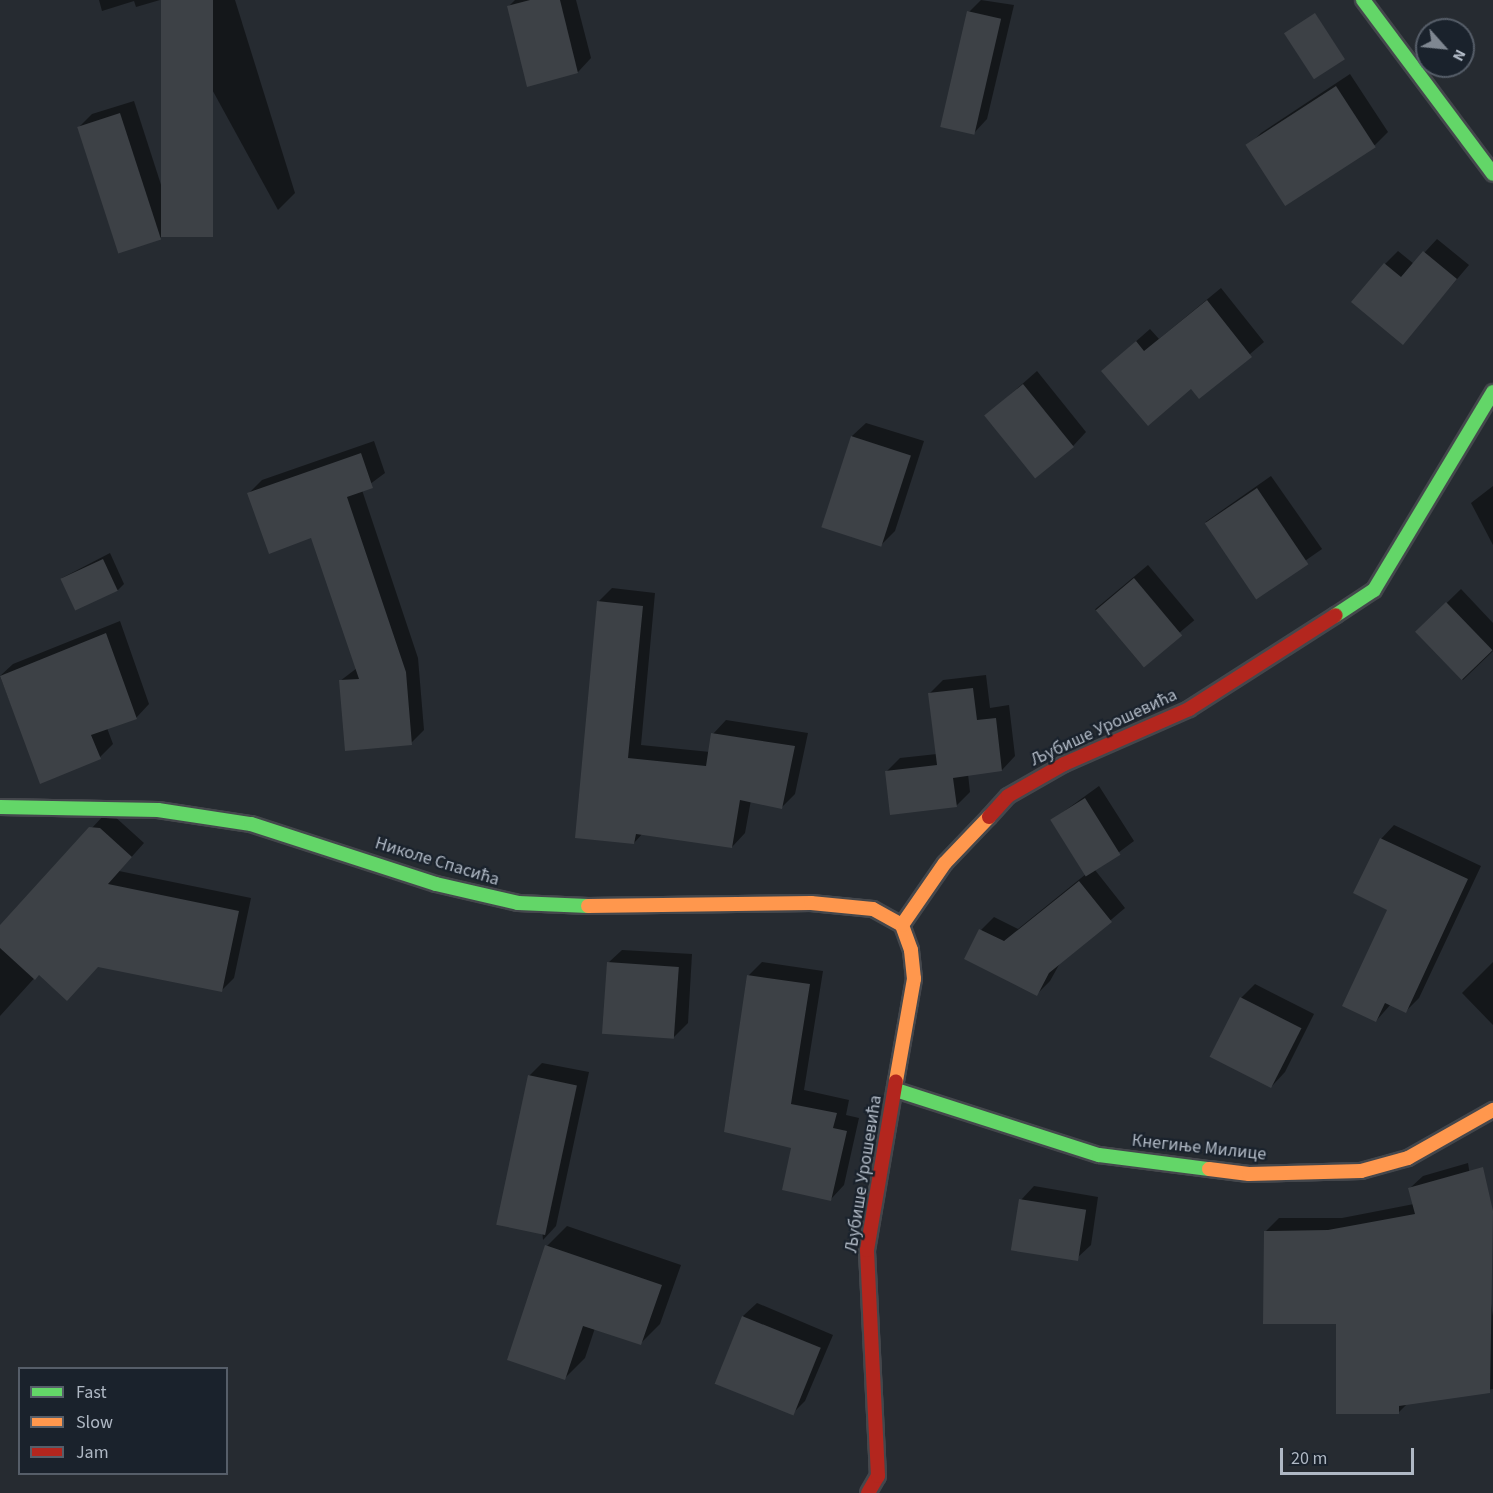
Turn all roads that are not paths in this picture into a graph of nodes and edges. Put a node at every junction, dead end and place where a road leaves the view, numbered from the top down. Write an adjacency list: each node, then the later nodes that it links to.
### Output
1 (1363, 0): 2 (street)
2 (1493, 174)
3 (1493, 392): 5 (street, Љубише Урошевића)
4 (0, 807): 5 (street, Николе Спасића)
5 (902, 925): 6 (street, Љубише Урошевића)
6 (896, 1090): 7 (street, Кнегиње Милице); 8 (street, Љубише Урошевића)
7 (1493, 1110)
8 (868, 1493)

